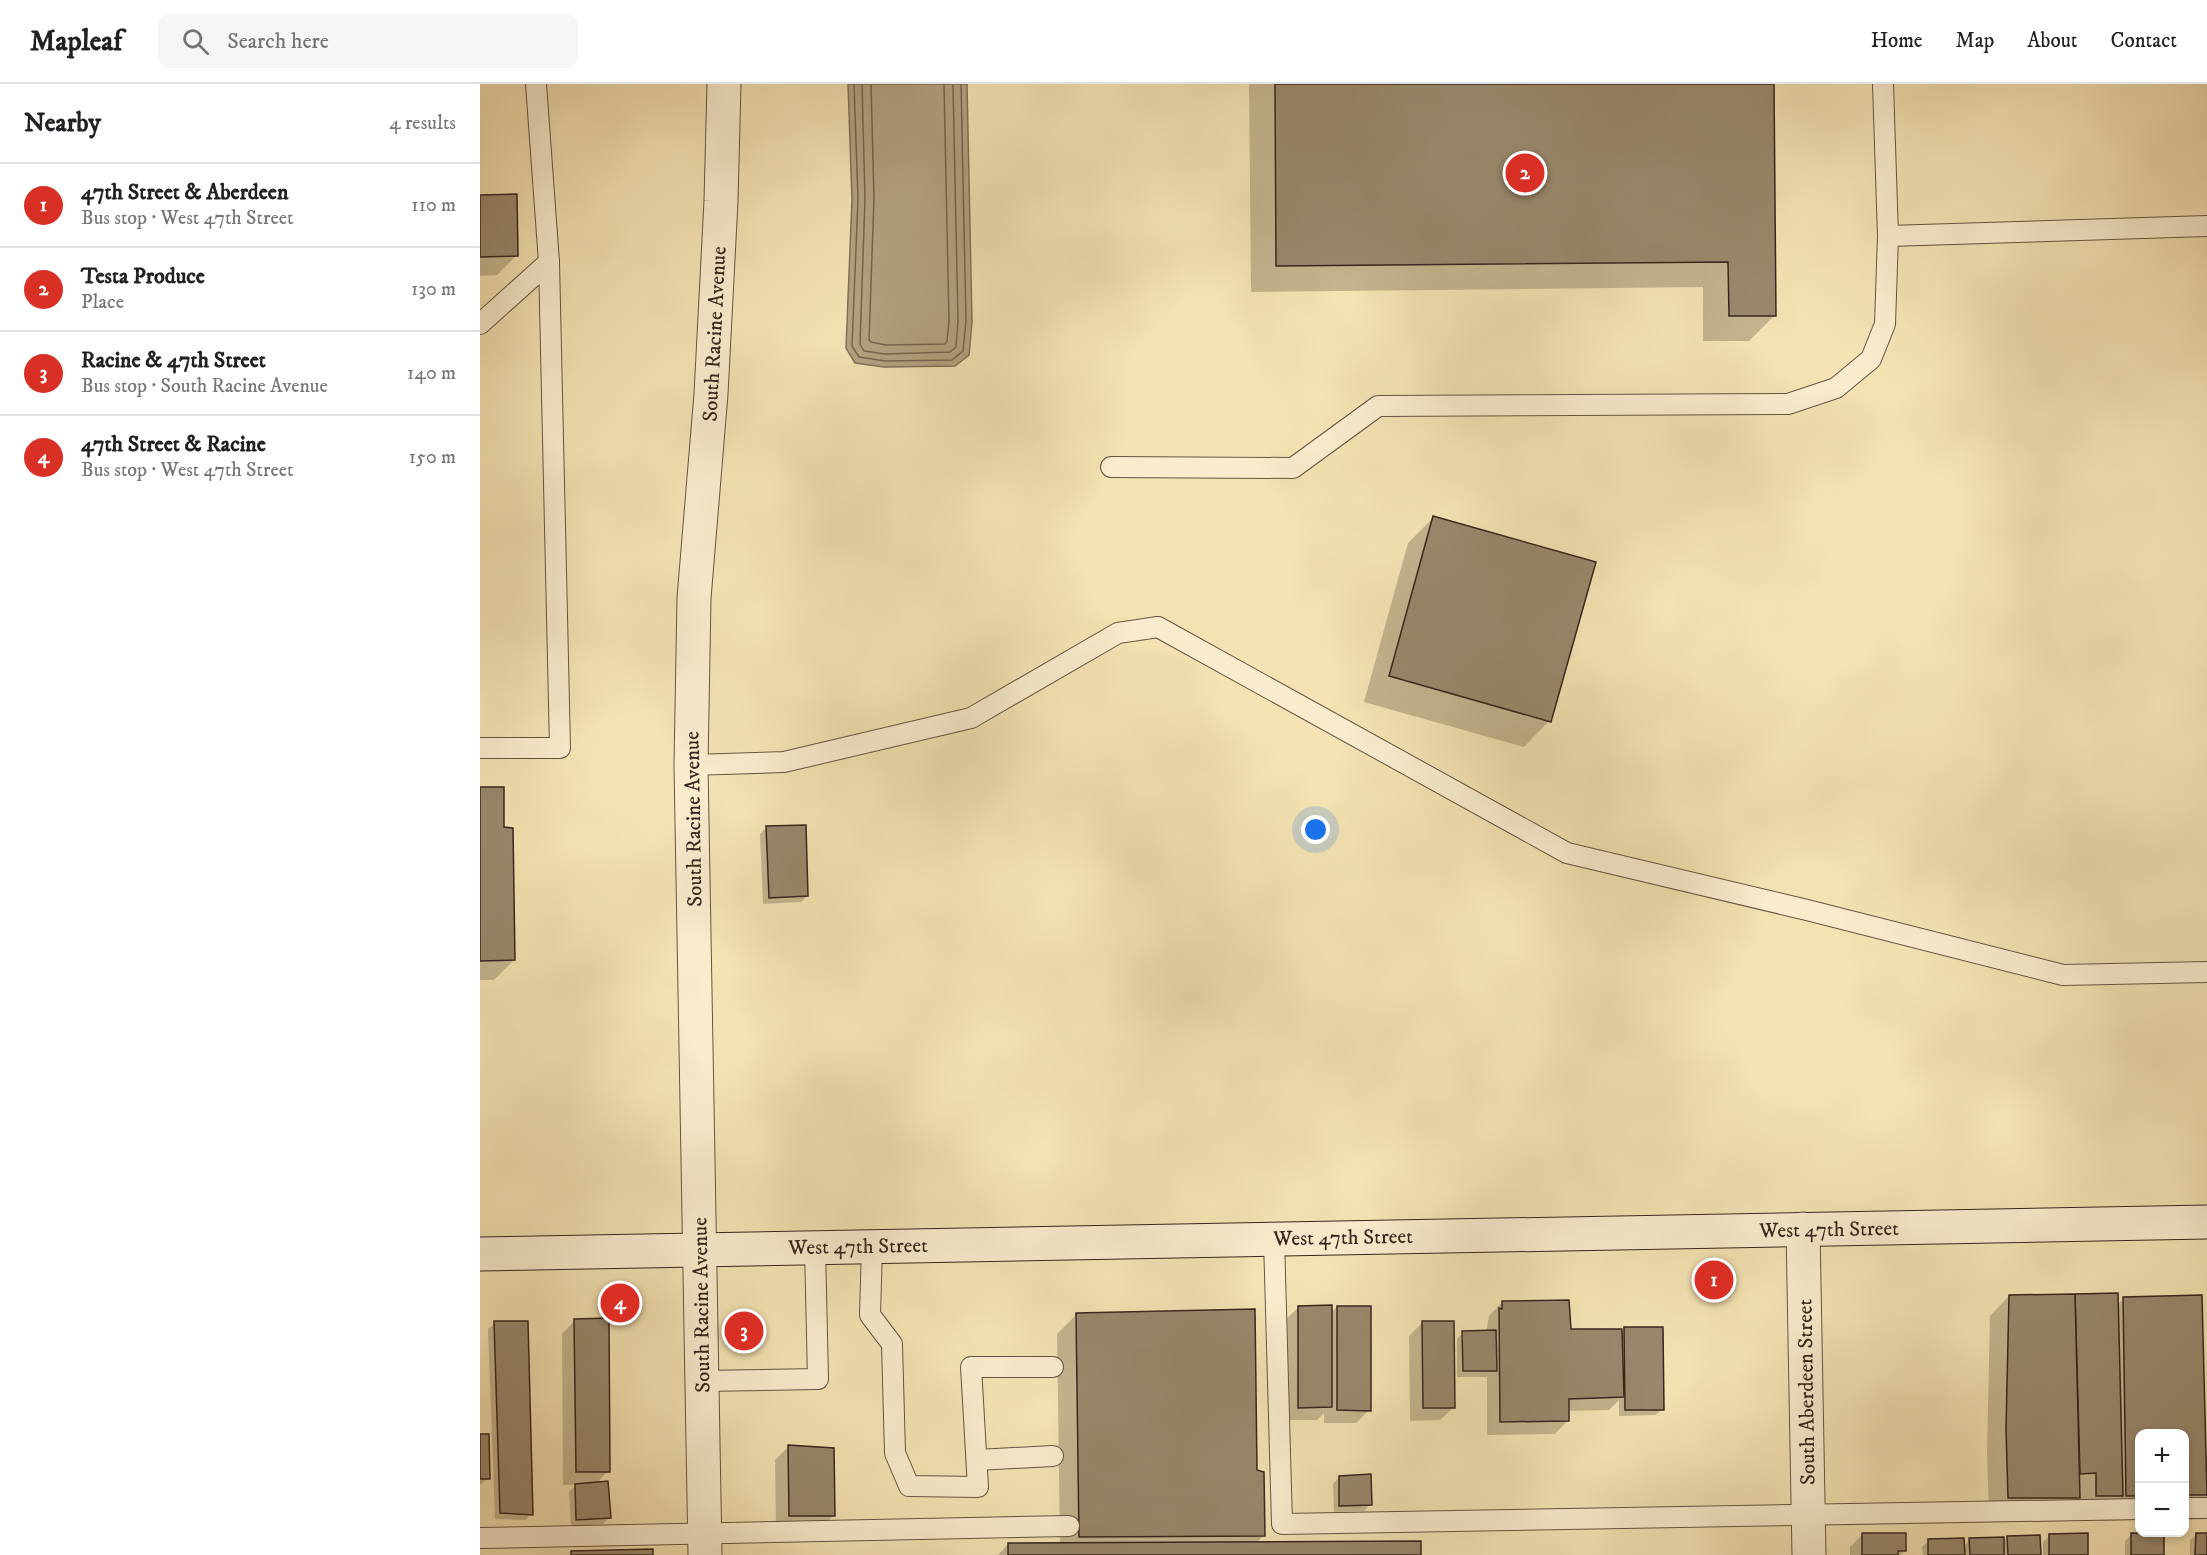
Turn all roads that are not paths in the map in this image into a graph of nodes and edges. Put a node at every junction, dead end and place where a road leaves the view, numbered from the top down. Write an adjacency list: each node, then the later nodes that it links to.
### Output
1 (724, 84): 10 (street, South Racine Avenue)
2 (1883, 84): 5 (lane)
3 (540, 88): 6 (lane)
4 (2207, 226): 5 (lane)
5 (1888, 236): 8 (lane)
6 (549, 262): 7 (lane); 9 (lane)
7 (480, 324)
8 (1110, 467)
9 (480, 748)
10 (692, 765): 11 (lane); 17 (street, South Racine Avenue)
11 (2207, 972)
12 (2207, 1222): 13 (street, West 47th Street)
13 (1803, 1229): 14 (street, West 47th Street); 26 (street, South Aberdeen Street)
14 (1274, 1239): 15 (street, West 47th Street); 26 (lane)
15 (872, 1246): 16 (street, West 47th Street); 22 (lane)
16 (815, 1247): 17 (street, West 47th Street); 20 (lane)
17 (700, 1250): 18 (street, West 47th Street); 20 (street, South Racine Avenue)
18 (480, 1254)
19 (1053, 1367): 22 (lane)
20 (702, 1381): 29 (street, South Racine Avenue)
21 (1053, 1456): 22 (lane)
22 (977, 1460)
23 (2189, 1508): 24 (lane)
24 (2207, 1508)
25 (2135, 1509): 26 (lane)
26 (1808, 1515): 30 (street, South Aberdeen Street)
27 (1069, 1526): 29 (lane)
28 (480, 1538): 29 (lane)
29 (705, 1544)
30 (1809, 1555)

